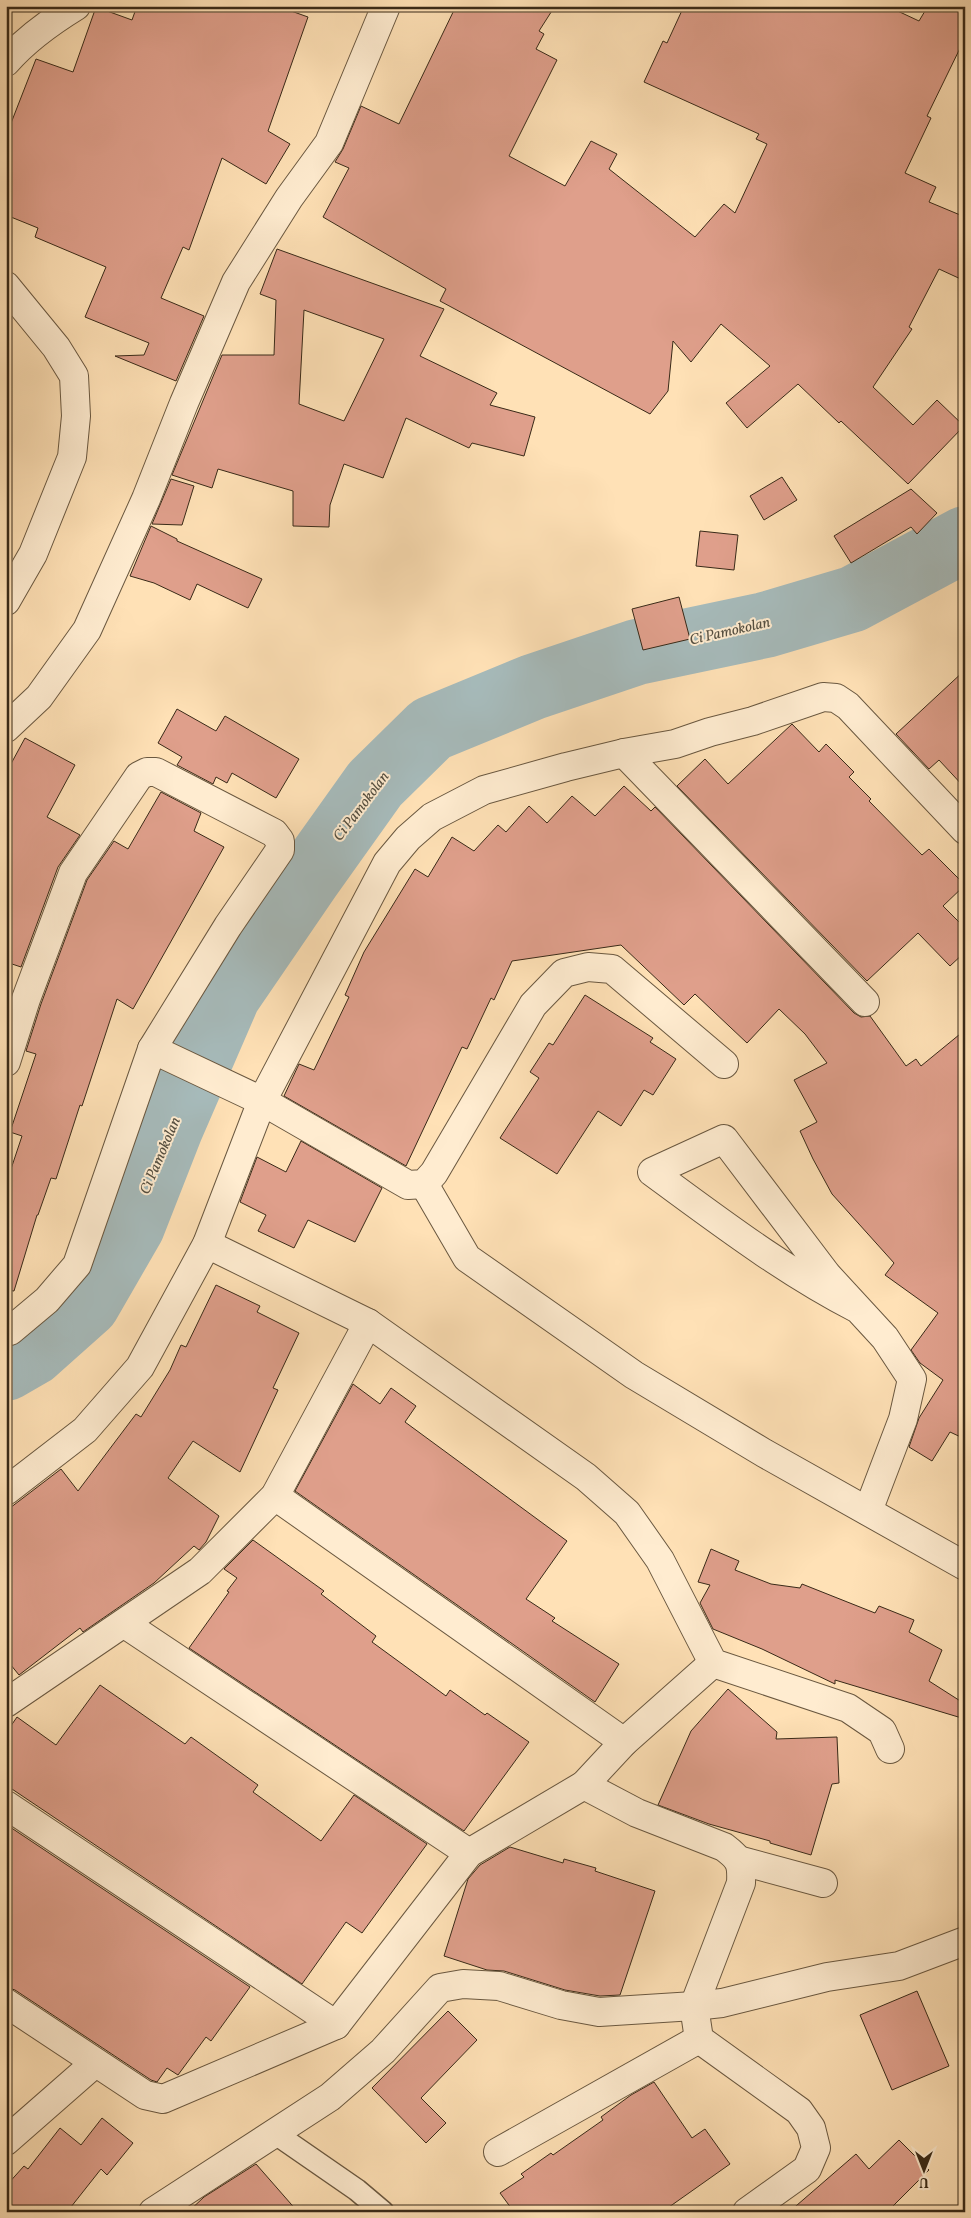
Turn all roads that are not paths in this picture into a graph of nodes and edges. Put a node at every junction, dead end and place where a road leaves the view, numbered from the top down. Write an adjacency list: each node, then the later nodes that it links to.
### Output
1 (76, 6): 3 (street)
2 (386, 6): 6 (street)
3 (6, 62)
4 (6, 286): 5 (street)
5 (6, 600)
6 (6, 728)
7 (624, 753): 8 (street); 9 (street); 13 (street)
8 (965, 830)
9 (865, 1002)
10 (162, 1055): 11 (street); 13 (street); 18 (street)
11 (6, 1062)
12 (724, 1064): 14 (street)
13 (262, 1101): 14 (street); 15 (street)
14 (424, 1184): 21 (street)
15 (207, 1244): 17 (street); 19 (street)
16 (858, 1308): 16 (street); 21 (street)
17 (368, 1323): 20 (street); 24 (street)
18 (6, 1332)
19 (6, 1491)
20 (275, 1496): 23 (street); 26 (street)
21 (868, 1512): 22 (street)
22 (965, 1566)
23 (125, 1624): 25 (street); 30 (street)
24 (713, 1663): 26 (street); 27 (street)
25 (6, 1703)
26 (624, 1742): 28 (street)
27 (890, 1749)
28 (584, 1785): 30 (street); 31 (street)
29 (6, 1805): 36 (street)
30 (469, 1853): 36 (street)
31 (738, 1860): 32 (street); 35 (street)
32 (823, 1883)
33 (965, 1941): 35 (street)
34 (6, 2003): 38 (street)
35 (694, 2006): 37 (street); 39 (street)
36 (336, 2024): 38 (street)
37 (699, 2039): 41 (street); 44 (street)
38 (94, 2063): 40 (street)
39 (276, 2134): 42 (street); 43 (lane)
40 (6, 2141)
41 (498, 2152)
42 (154, 2212)
43 (383, 2212)
44 (747, 2212)

